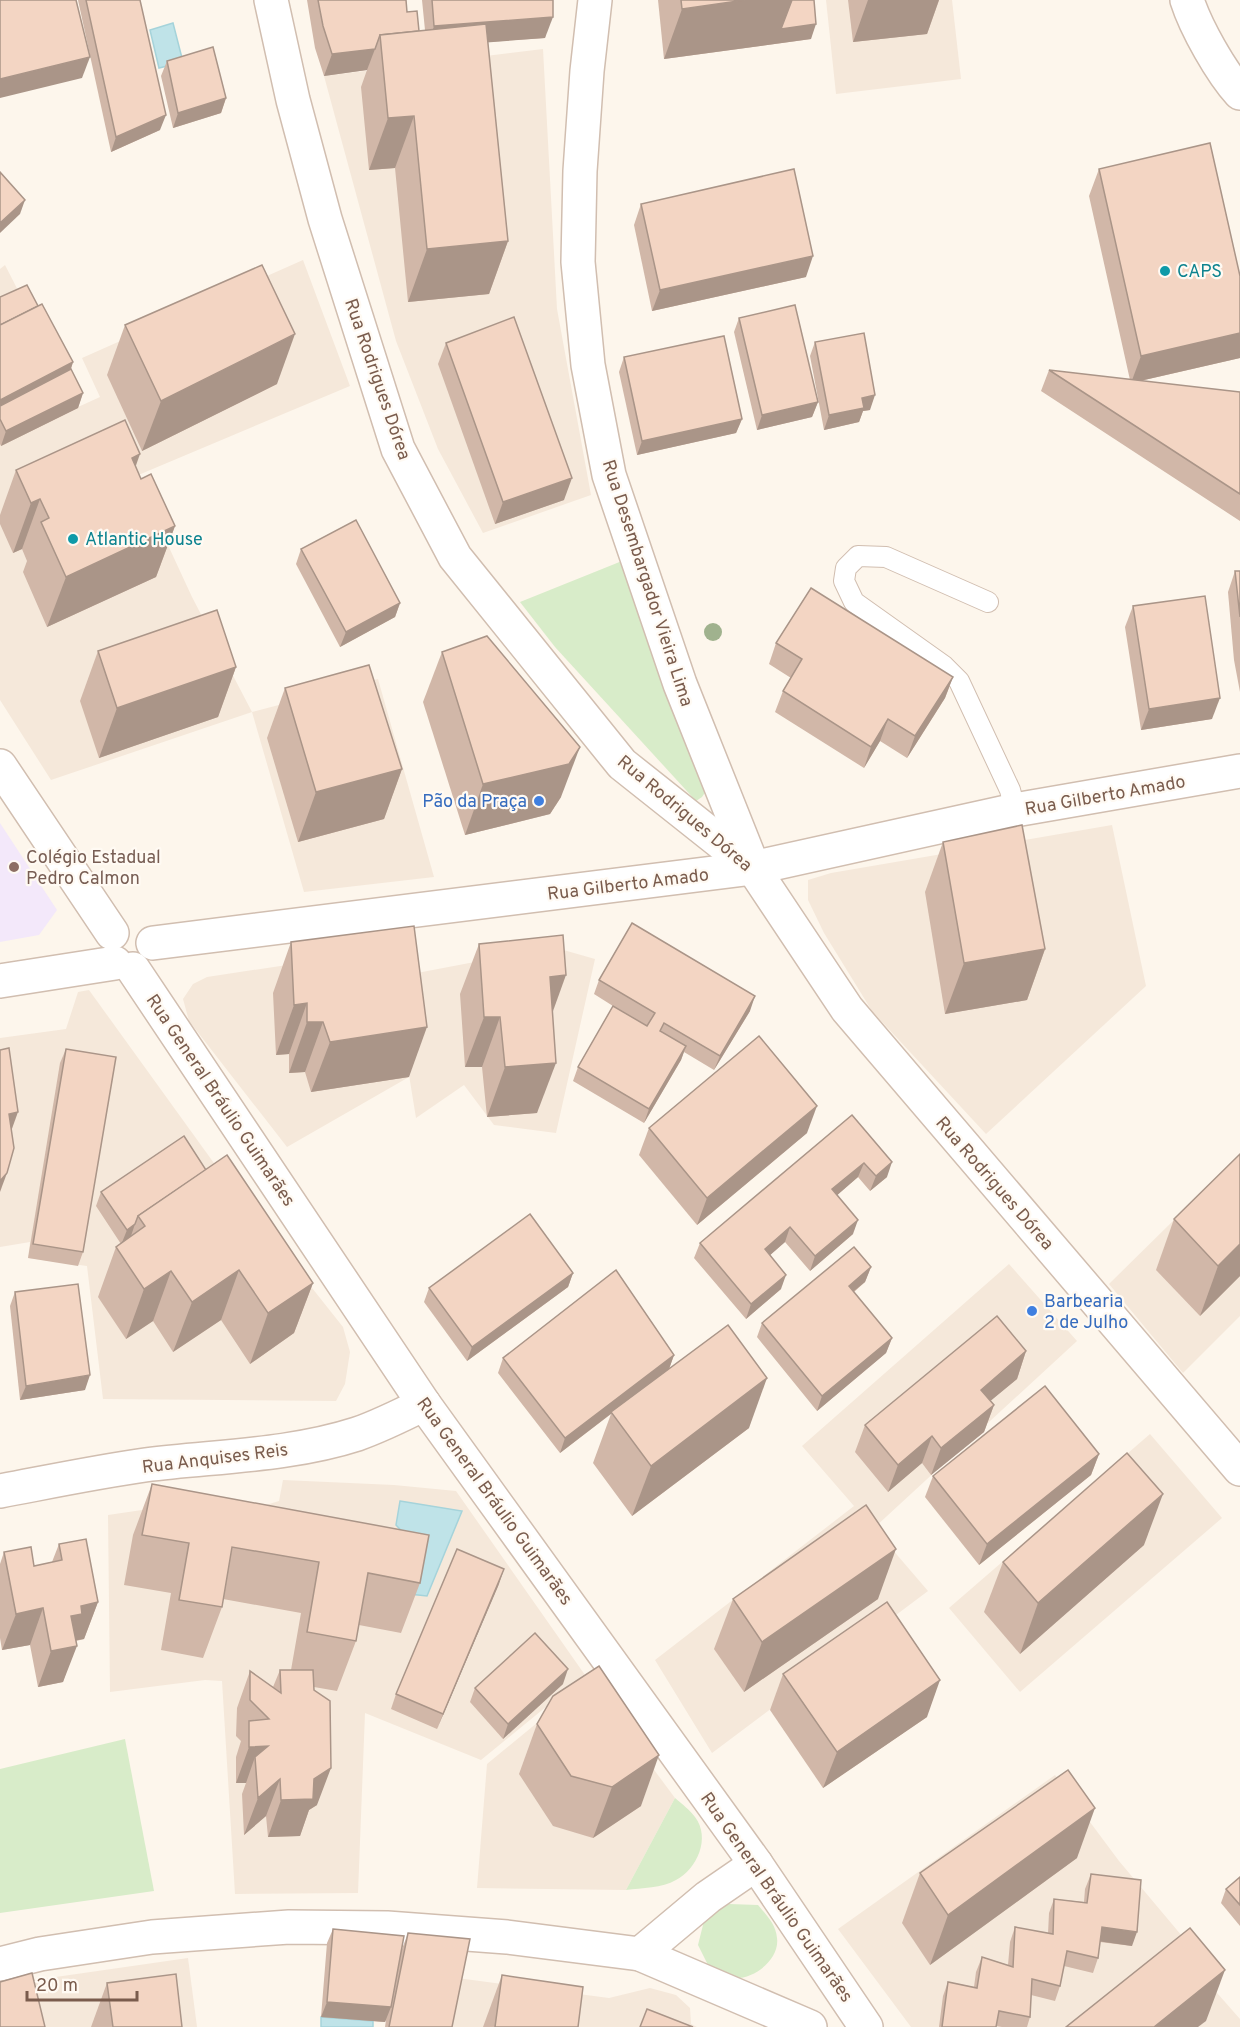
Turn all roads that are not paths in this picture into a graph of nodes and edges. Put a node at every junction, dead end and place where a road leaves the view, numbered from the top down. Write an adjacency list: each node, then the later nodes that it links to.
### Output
1 (271, 0): 9 (street, Rua Rodrigues Dórea)
2 (595, 0): 9 (street, Rua Desembargador Vieira Lima)
3 (1187, 0): 4 (street)
4 (1240, 93)
5 (988, 602): 8 (lane)
6 (0, 766): 10 (street, Rua General Bráulio Guimarães)
7 (1240, 771): 8 (street, Rua Gilberto Amado)
8 (1015, 810): 9 (street, Rua Gilberto Amado)
9 (753, 868): 10 (street, Rua Gilberto Amado); 13 (street, Rua Rodrigues Dórea)
10 (120, 955): 11 (street); 12 (street, Rua General Bráulio Guimarães)
11 (0, 981)
12 (424, 1404): 14 (street, Rua Anquises Reis); 15 (street, Rua General Bráulio Guimarães)
13 (1240, 1469)
14 (0, 1491)
15 (756, 1864): 16 (street); 19 (street, Rua General Bráulio Guimarães)
16 (640, 1954): 17 (street); 18 (street)
17 (0, 1964)
18 (810, 2027)
19 (866, 2027)

